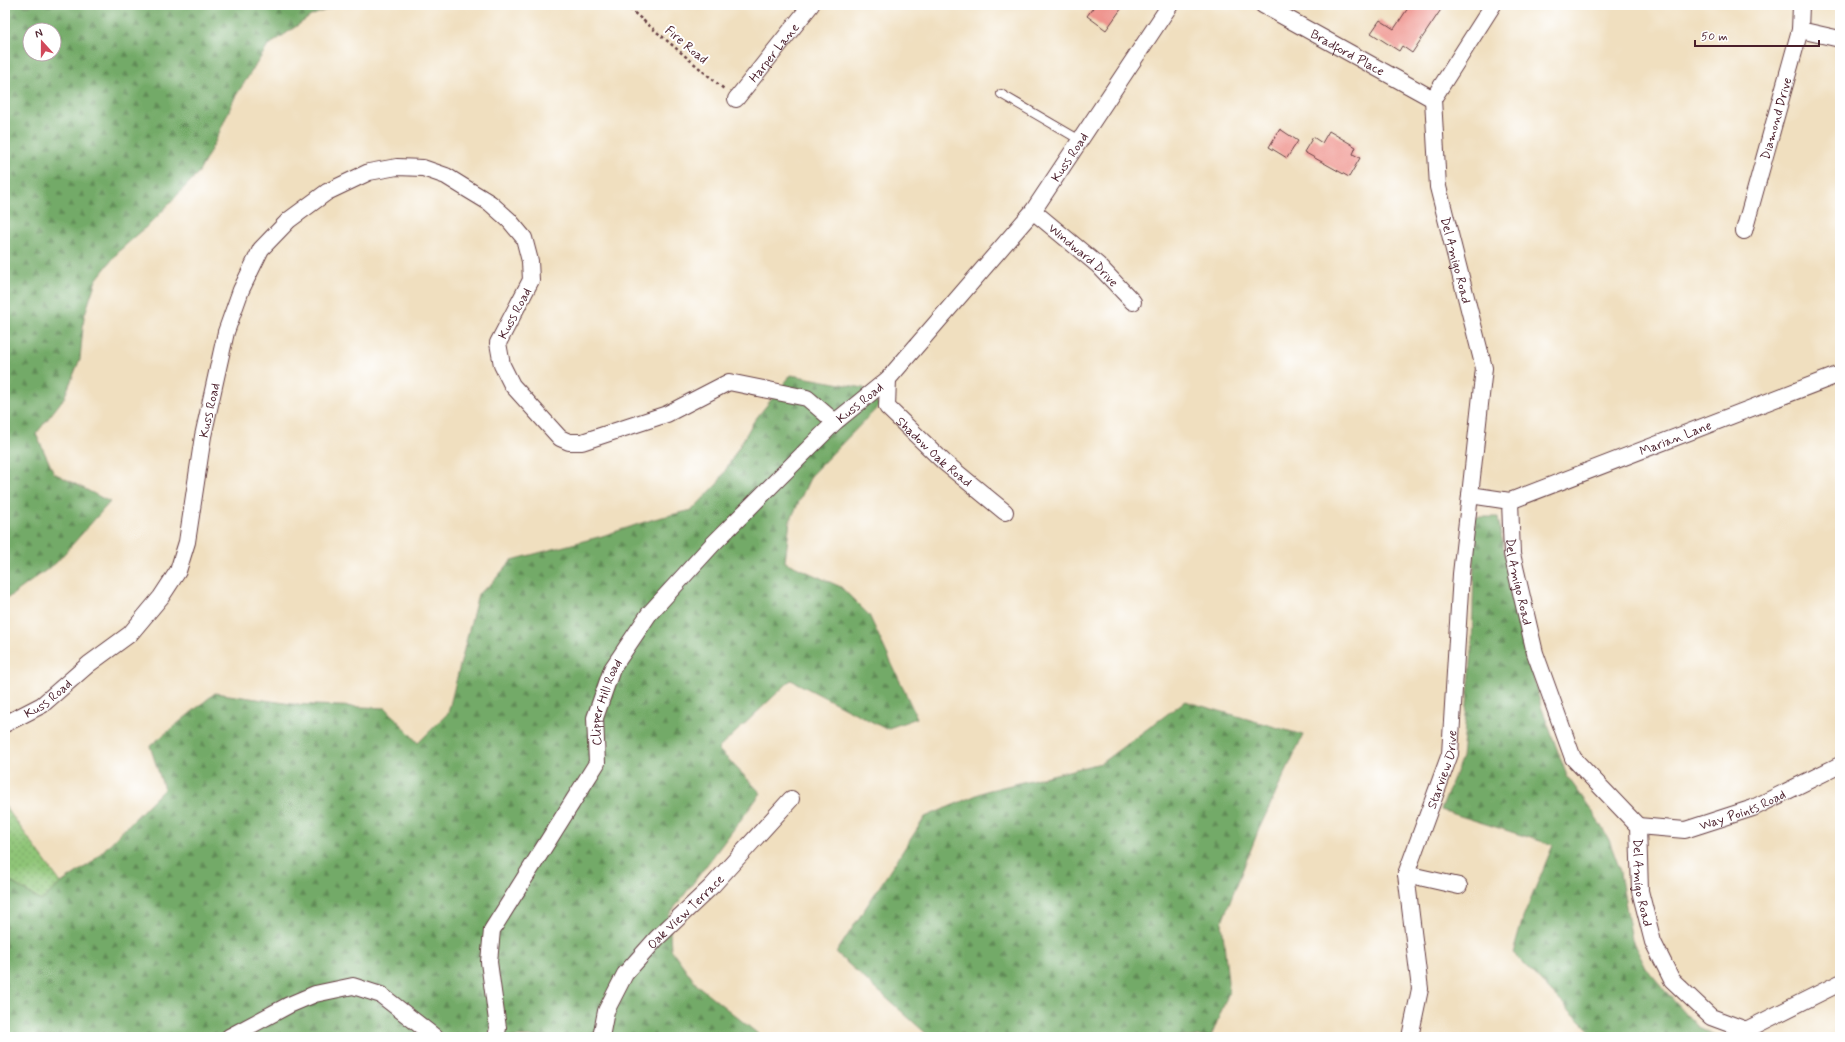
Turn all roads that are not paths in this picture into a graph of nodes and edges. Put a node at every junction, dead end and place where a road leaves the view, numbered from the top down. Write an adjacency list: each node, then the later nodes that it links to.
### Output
1 (811, 5): 9 (street, Harper Lane)
2 (1170, 5): 11 (street, Kuss Road)
3 (1263, 5): 10 (street, Bradford Place)
4 (1493, 5): 10 (street)
5 (1801, 5): 6 (street, Diamond Drive)
6 (1800, 30): 7 (street); 13 (street, Diamond Drive)
7 (1840, 39)
8 (1001, 94): 11 (lane)
9 (736, 99)
10 (1433, 99): 18 (street, Del Amigo Road)
11 (1080, 140): 12 (street, Kuss Road)
12 (1033, 211): 14 (street, Windward Drive); 16 (street, Kuss Road)
13 (1744, 231)
14 (1133, 302)
15 (1840, 374): 19 (street, Marian Lane)
16 (888, 379): 17 (street, Kuss Road); 20 (street, Shadow Oak Road)
17 (836, 422): 21 (street, Kuss Road); 30 (street, Clipper Hill Road)
18 (1470, 496): 19 (street); 25 (street, Starview Drive)
19 (1510, 501): 24 (street, Del Amigo Road)
20 (1004, 512)
21 (5, 724)
22 (1840, 765): 24 (street, Way Points Road)
23 (791, 799): 31 (street, Oak View Terrace)
24 (1638, 826): 27 (street, Del Amigo Road)
25 (1406, 874): 26 (street); 32 (street, Starview Drive)
26 (1459, 886)
27 (1840, 983)
28 (229, 1037): 29 (street)
29 (435, 1037)
30 (496, 1037)
31 (601, 1037)
32 (1410, 1037)

